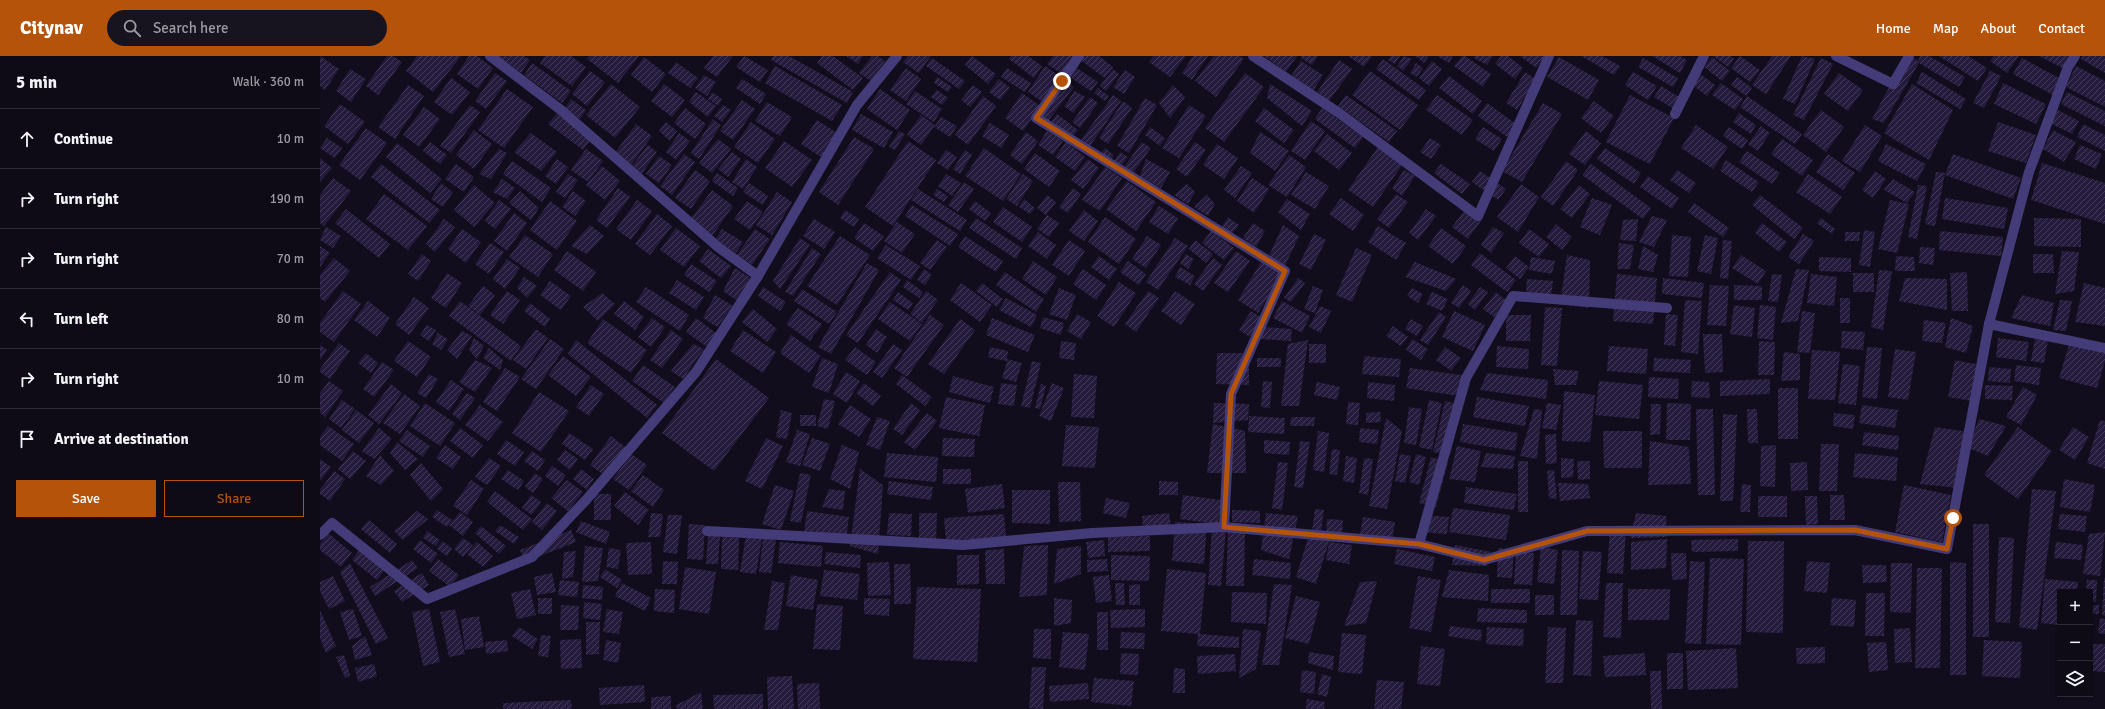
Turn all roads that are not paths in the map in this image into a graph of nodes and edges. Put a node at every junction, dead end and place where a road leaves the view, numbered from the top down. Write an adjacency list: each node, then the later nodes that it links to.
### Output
1 (490, 56): 11 (street)
2 (897, 56): 11 (street)
3 (1079, 56): 15 (street)
4 (1253, 56): 5 (street)
5 (1549, 56)
6 (1704, 56): 10 (street)
7 (1836, 56): 8 (street)
8 (1909, 56)
9 (2075, 56): 13 (street)
10 (1674, 114)
11 (758, 276): 17 (street)
12 (1667, 308): 18 (street)
13 (1989, 324): 14 (street); 18 (street)
14 (2105, 348)
15 (1224, 527): 16 (street); 18 (street)
16 (707, 531)
17 (320, 535)
18 (1419, 544)

